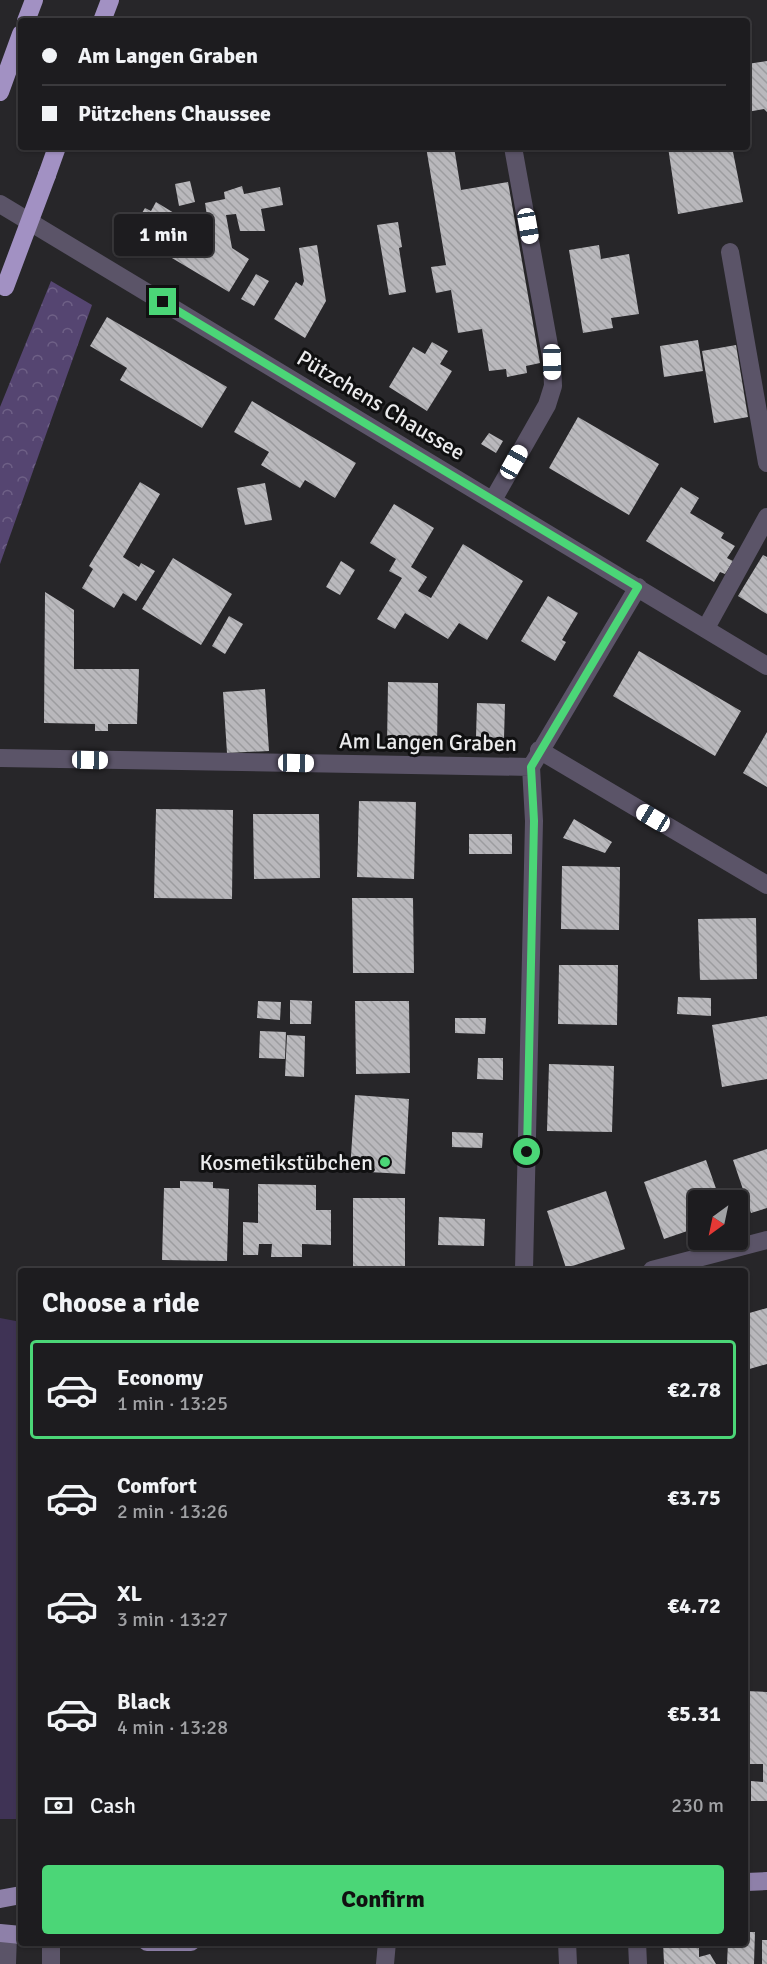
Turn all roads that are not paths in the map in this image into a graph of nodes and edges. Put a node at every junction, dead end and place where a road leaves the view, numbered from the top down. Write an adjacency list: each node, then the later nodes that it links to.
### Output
1 (33, 0): 3 (highway)
2 (110, 0): 4 (highway)
3 (27, 18)
4 (103, 18)
5 (18, 42): 6 (highway)
6 (0, 92)
7 (56, 150): 11 (highway, bridge)
8 (514, 150): 13 (street)
9 (0, 204): 13 (street, Pützchens Chaussee)
10 (730, 252): 12 (street)
11 (2, 293)
12 (767, 463)
13 (493, 500): 15 (street, Pützchens Chaussee)
14 (767, 517): 16 (street)
15 (638, 587): 16 (street, Pützchens Chaussee); 18 (street, Am Langen Graben)
16 (706, 628): 17 (street, Pützchens Chaussee)
17 (767, 666)
18 (539, 750): 20 (street, Am Langen Graben); 21 (street)
19 (0, 758): 20 (street, Am Langen Graben)
20 (531, 767): 23 (street, Am Langen Graben)
21 (767, 885)
22 (767, 1240): 24 (street)
23 (524, 1268)
24 (660, 1268)
25 (767, 1881): 26 (main road)
26 (748, 1882)
27 (18, 1896): 28 (main road)
28 (0, 1899)
29 (10, 1934): 34 (street)
30 (51, 1946): 35 (street)
31 (387, 1946): 36 (street)
32 (567, 1946): 37 (street)
33 (637, 1946): 38 (street)
34 (7, 1964)
35 (51, 1964)
36 (385, 1964)
37 (568, 1964)
38 (638, 1964)

